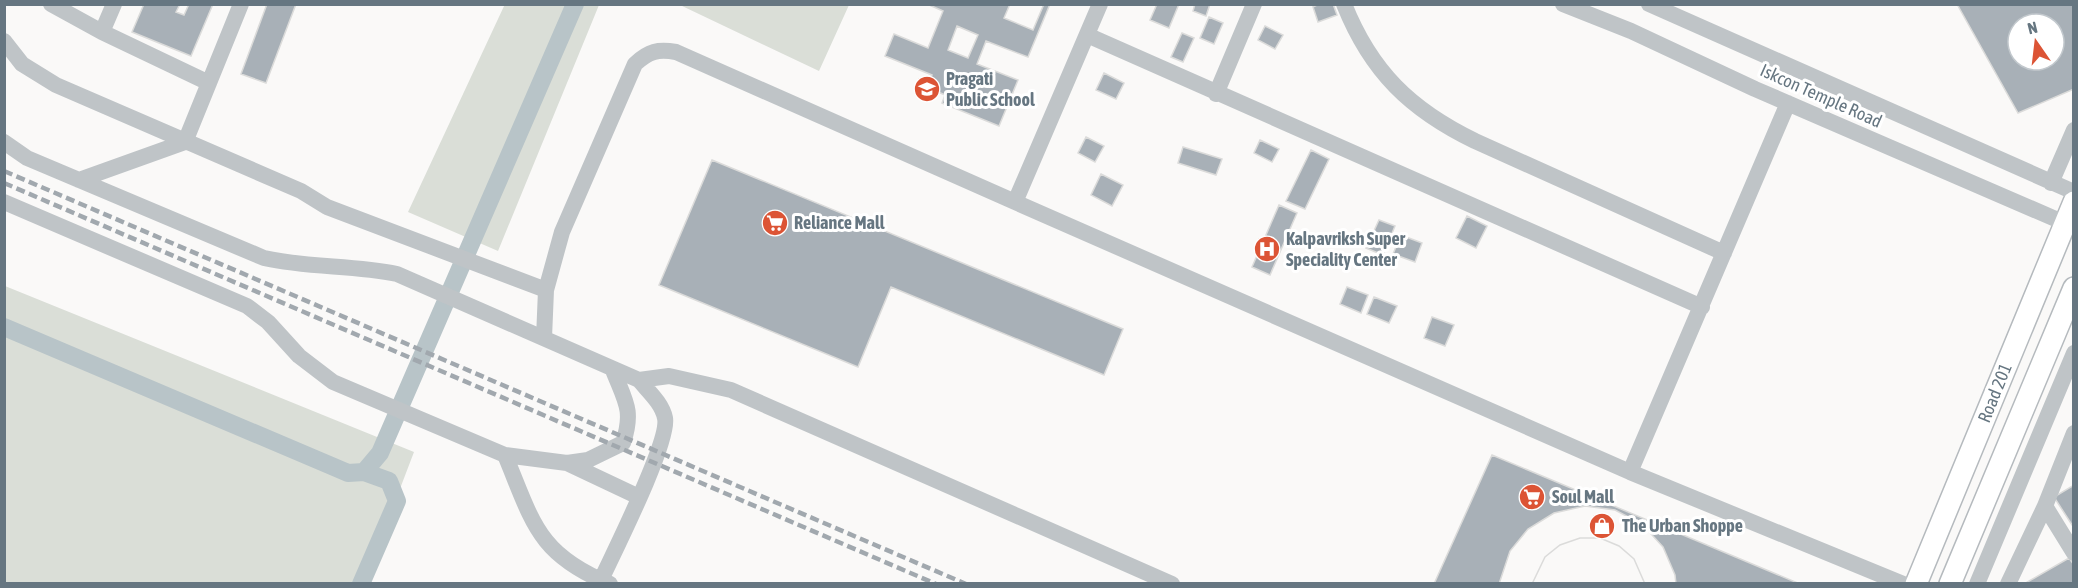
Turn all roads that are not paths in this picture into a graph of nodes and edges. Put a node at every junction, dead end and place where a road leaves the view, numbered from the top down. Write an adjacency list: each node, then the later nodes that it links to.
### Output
1 (51, 4): 9 (street)
2 (114, 4): 9 (street)
3 (242, 4): 12 (street)
4 (1100, 4): 10 (street)
5 (1254, 4): 13 (street)
6 (1344, 4): 25 (street)
7 (1563, 4): 14 (street, Iskcon Temple Road)
8 (1649, 4): 19 (street, Iskcon Temple Road)
9 (102, 32): 12 (street)
10 (1087, 35): 13 (street); 22 (street)
11 (4, 40): 17 (street)
12 (209, 83): 17 (street)
13 (1216, 94): 28 (street)
14 (1788, 103): 24 (street, Iskcon Temple Road); 25 (street)
15 (2073, 130): 19 (street)
16 (4, 142): 18 (street)
17 (185, 142): 18 (street); 27 (street)
18 (79, 180): 29 (street)
19 (2051, 183): 20 (street, Iskcon Temple Road)
20 (2073, 192)
21 (4, 202): 35 (street)
22 (1015, 202): 27 (street); 37 (street)
23 (2073, 202): 24 (main road, Road 201)
24 (2069, 225): 44 (main road, Road 201)
25 (1724, 253): 28 (street)
26 (2073, 288): 45 (main road, Road 201)
27 (546, 291): 29 (street)
28 (1702, 307): 37 (street)
29 (544, 338): 31 (street)
30 (2073, 353): 32 (street)
31 (613, 370): 33 (street); 36 (street)
32 (2070, 376): 46 (street)
33 (639, 380): 38 (street); 42 (street)
34 (2073, 433): 39 (street)
35 (505, 455): 36 (street); 41 (street)
36 (567, 463): 38 (street)
37 (1630, 472): 43 (street)
38 (639, 497): 41 (street)
39 (2045, 506): 40 (street); 47 (street)
40 (2073, 553)
41 (606, 582)
42 (1172, 584)
43 (1903, 584)
44 (1916, 584)
45 (1950, 584)
46 (1977, 584)
47 (2008, 584)

